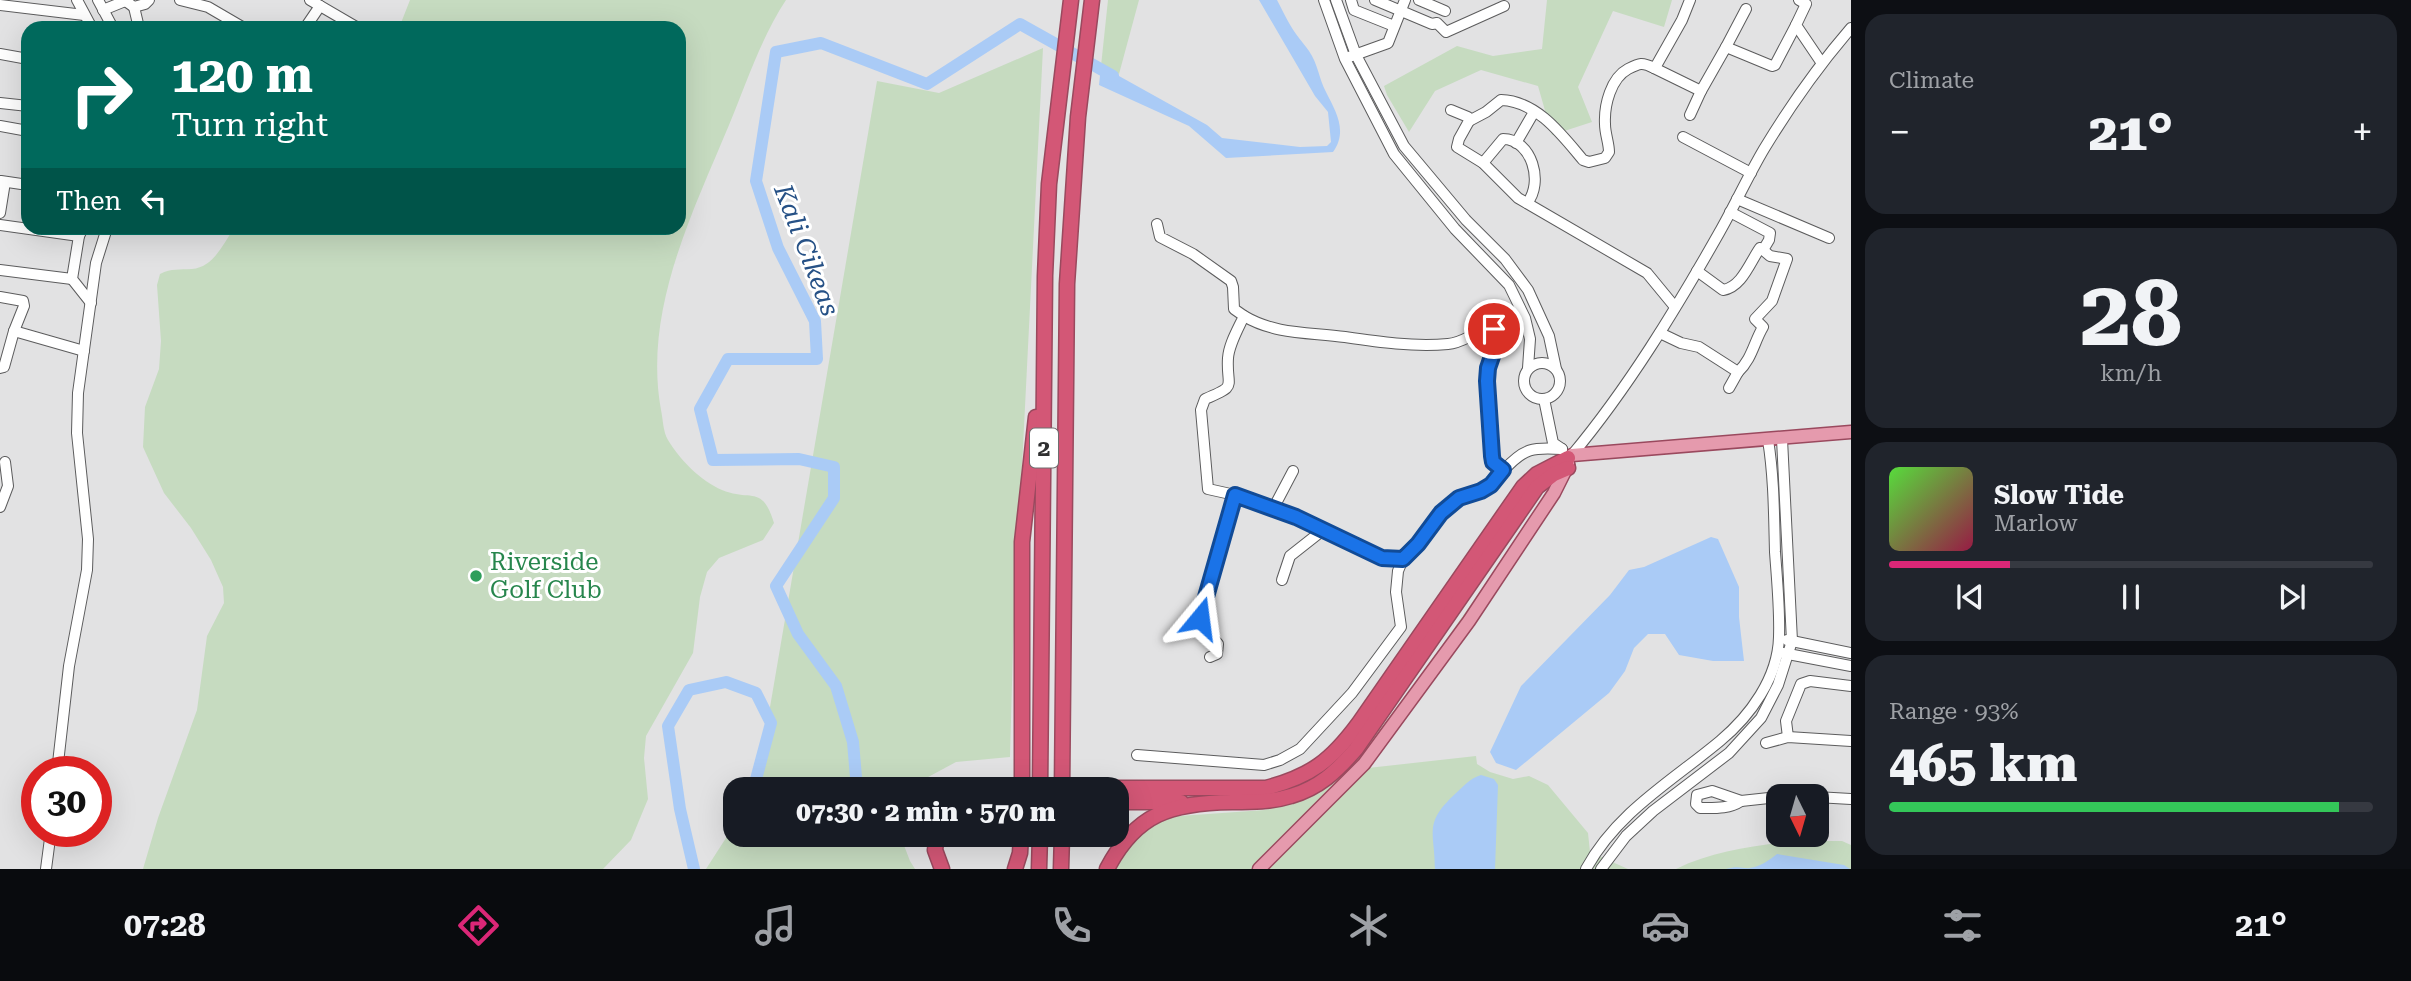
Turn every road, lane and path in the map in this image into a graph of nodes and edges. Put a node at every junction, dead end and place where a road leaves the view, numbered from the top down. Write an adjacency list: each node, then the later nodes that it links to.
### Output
1 (77, 0): 25 (street)
2 (125, 0): 17 (street); 21 (street)
3 (149, 0): 21 (street)
4 (180, 0): 30 (street)
5 (310, 0): 19 (street)
6 (1071, 0): 80 (highway, 2)
7 (1092, 0): 118 (highway, 2)
8 (1324, 0): 26 (street)
9 (1351, 0): 35 (street)
10 (1375, 0): 23 (street)
11 (1405, 0): 23 (street)
12 (1419, 0): 24 (street)
13 (1449, 0): 24 (street)
14 (1690, 0): 42 (street)
15 (1799, 0): 34 (street)
16 (0, 5): 25 (street)
17 (101, 5): 28 (street)
18 (1338, 5): 26 (street); 39 (street)
19 (320, 6): 31 (street); 32 (street)
20 (1504, 6): 33 (street)
21 (134, 7): 29 (street)
22 (1746, 9): 37 (street)
23 (1401, 11): 33 (street); 35 (street)
24 (1445, 11): 33 (street)
25 (85, 15): 27 (street)
26 (1329, 17): 39 (street)
27 (88, 21)
28 (109, 21)
29 (137, 21)
30 (232, 21)
31 (310, 21)
32 (346, 21)
33 (1437, 23)
34 (1796, 25): 37 (street); 41 (street)
35 (1394, 26): 39 (street)
36 (1851, 27): 41 (street)
37 (1726, 47): 43 (street)
38 (0, 54): 40 (street)
39 (1350, 57): 54 (street); 55 (street)
40 (21, 58)
41 (1821, 62): 57 (street)
42 (1654, 68): 43 (street); 47 (street)
43 (1700, 91): 48 (street)
44 (0, 103): 45 (street)
45 (21, 106)
46 (1451, 110): 49 (street)
47 (1534, 112): 49 (street); 53 (street)
48 (1690, 115)
49 (1469, 121): 56 (street)
50 (0, 126): 51 (street)
51 (21, 130)
52 (1683, 137): 57 (street)
53 (1516, 143): 56 (street); 61 (street)
54 (1404, 146): 55 (street); 84 (street)
55 (1394, 155): 83 (street)
56 (1483, 163): 61 (street)
57 (1751, 173): 60 (street)
58 (2, 181): 59 (street); 63 (street)
59 (21, 183)
60 (1737, 199): 62 (street); 69 (street)
61 (1527, 202): 76 (street)
62 (1730, 212): 70 (street); 72 (street)
63 (0, 213)
64 (1157, 224): 77 (street)
65 (0, 225): 66 (street)
66 (21, 227)
67 (80, 235): 73 (street)
68 (105, 235): 75 (street)
69 (1829, 238)
70 (1763, 250): 72 (street); 85 (street)
71 (0, 270): 73 (street)
72 (1697, 271): 76 (street)
73 (72, 279): 75 (street)
74 (0, 297): 78 (street)
75 (91, 303): 81 (street)
76 (1675, 307): 79 (street)
77 (1244, 316): 93 (street); 95 (street)
78 (14, 331): 81 (street); 82 (street)
79 (1660, 333): 85 (street); 91 (street)
80 (1045, 334): 116 (highway); 117 (highway, 2)
81 (83, 351): 115 (street)
82 (0, 368)
83 (1528, 368): 84 (street); 87 (street)
84 (1556, 369): 87 (street)
85 (1738, 372): 86 (street)
86 (1729, 388)
87 (1544, 399): 91 (street)
88 (1851, 432): 90 (main road)
89 (1851, 440): 90 (main road)
90 (1776, 443): 91 (main road); 101 (street); 102 (street)
91 (1567, 457): 93 (street); 119 (highway); 125 (highway); 139 (main road)
92 (5, 462): 96 (street)
93 (1503, 470): 99 (street)
94 (1293, 471): 97 (street)
95 (1235, 495): 97 (street); 107 (street)
96 (0, 507)
97 (1273, 509): 98 (street)
98 (1323, 530): 99 (street); 100 (street)
99 (1403, 559): 114 (street)
100 (1282, 580)
101 (1779, 638): 102 (street); 104 (street)
102 (1792, 641): 103 (street); 106 (street)
103 (1828, 649): 105 (street); 108 (street)
104 (1777, 652): 106 (street); 140 (street)
105 (1851, 653)
106 (1788, 654): 108 (street); 141 (street)
107 (1210, 657)
108 (1827, 661): 109 (street)
109 (1851, 666)
110 (1851, 685): 111 (street)
111 (1788, 737): 112 (street); 113 (street)
112 (1851, 741)
113 (1766, 743)
114 (1138, 755)
115 (59, 756)
116 (1022, 777)
117 (1040, 777)
118 (1062, 777)
119 (1129, 788)
120 (1829, 797): 122 (street)
121 (1766, 798): 123 (street)
122 (1851, 799)
123 (1741, 801)
124 (1129, 802): 125 (highway)
125 (1200, 802): 138 (highway)
126 (49, 847): 132 (street)
127 (926, 847): 133 (highway)
128 (936, 847): 134 (highway)
129 (1020, 847): 135 (highway)
130 (1040, 847): 136 (highway)
131 (1062, 847): 137 (highway)
132 (46, 869)
133 (932, 869)
134 (942, 869)
135 (1015, 869)
136 (1039, 869)
137 (1061, 869)
138 (1107, 869)
139 (1259, 869)
140 (1586, 869)
141 (1601, 869)

